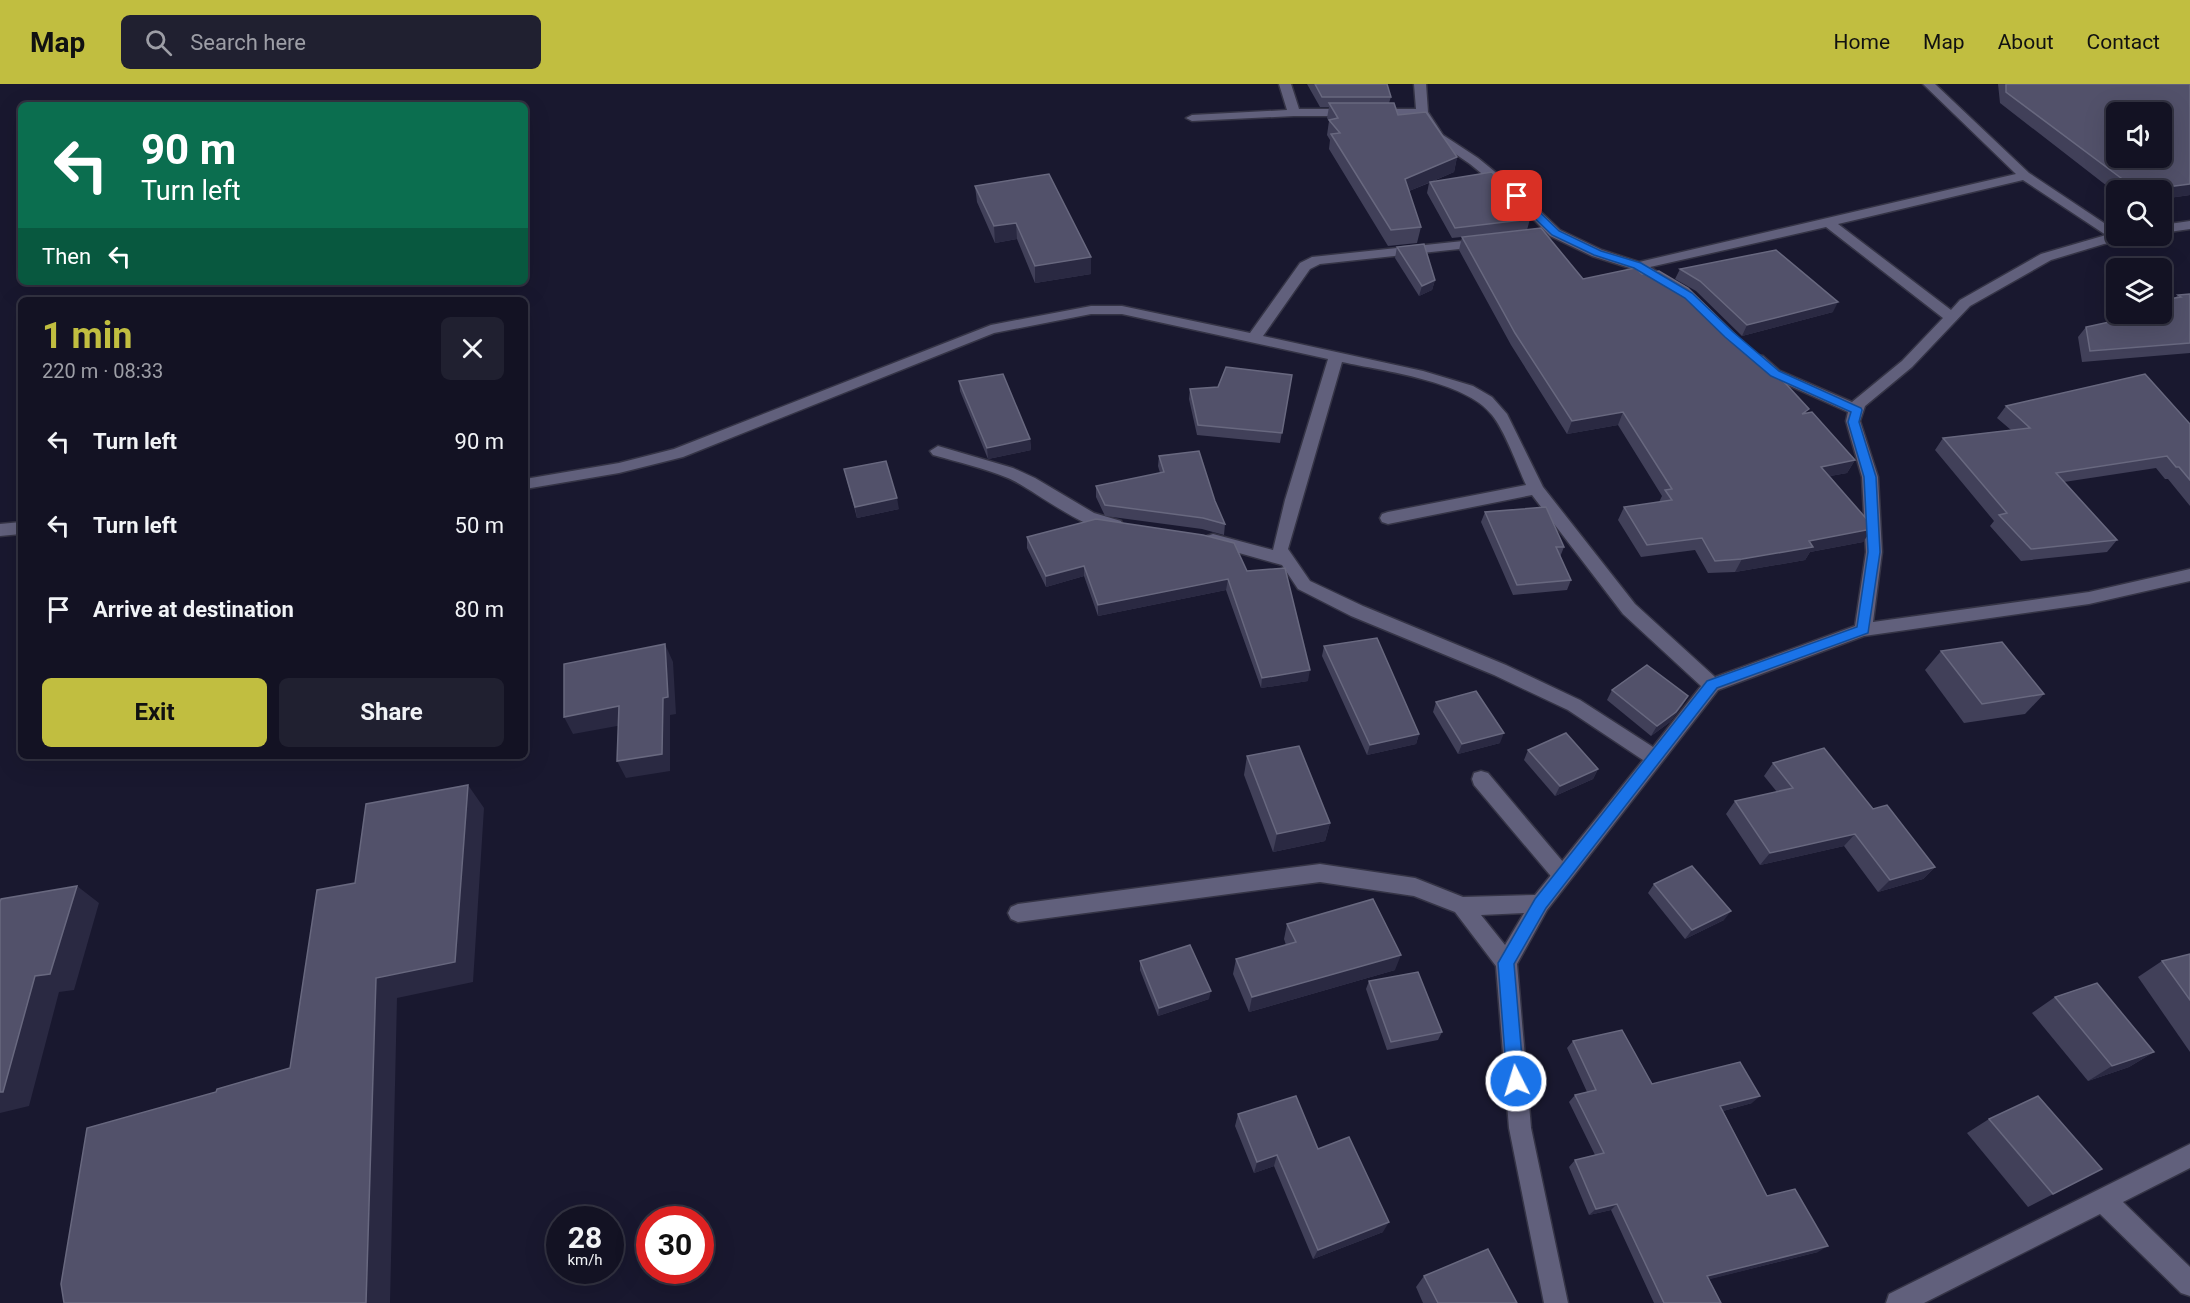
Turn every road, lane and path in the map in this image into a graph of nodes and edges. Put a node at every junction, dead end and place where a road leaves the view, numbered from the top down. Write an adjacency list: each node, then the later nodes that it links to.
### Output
1 (1285, 84): 6 (street)
2 (1420, 84): 5 (street)
3 (1918, 84): 4 (street)
4 (1932, 87): 8 (street)
5 (1422, 112): 6 (street); 13 (street)
6 (1294, 113): 7 (street)
7 (1192, 118)
8 (2025, 176): 9 (street); 11 (street)
9 (1828, 223): 17 (street); 19 (street)
10 (2190, 225): 12 (street)
11 (2106, 226)
12 (2172, 228)
13 (1556, 233): 14 (street); 17 (street)
14 (1534, 236)
15 (1501, 240): 20 (street)
16 (2106, 240): 19 (street)
17 (1638, 266): 18 (street)
18 (1679, 290)
19 (1951, 317): 23 (street)
20 (1255, 338): 22 (street); 25 (street)
21 (1744, 348): 23 (street)
22 (1336, 357): 26 (street); 32 (street)
23 (1857, 410): 34 (street)
24 (938, 451): 29 (street)
25 (528, 483)
26 (1536, 489): 27 (street); 35 (street)
27 (1388, 518)
28 (18, 528): 30 (street)
29 (1134, 528)
30 (0, 530)
31 (1202, 537): 32 (street)
32 (1286, 560): 36 (street)
33 (2190, 575): 34 (street)
34 (1863, 630): 35 (street)
35 (1712, 685): 36 (street)
36 (1655, 758): 38 (street)
37 (1481, 779): 38 (street)
38 (1562, 875): 39 (street)
39 (1540, 904): 40 (street); 42 (street)
40 (1462, 906): 41 (street); 42 (street)
41 (1018, 914)
42 (1506, 963): 46 (street)
43 (2190, 1156): 44 (street)
44 (2103, 1200): 45 (street); 47 (street)
45 (2190, 1284)
46 (1556, 1303)
47 (1898, 1303)

